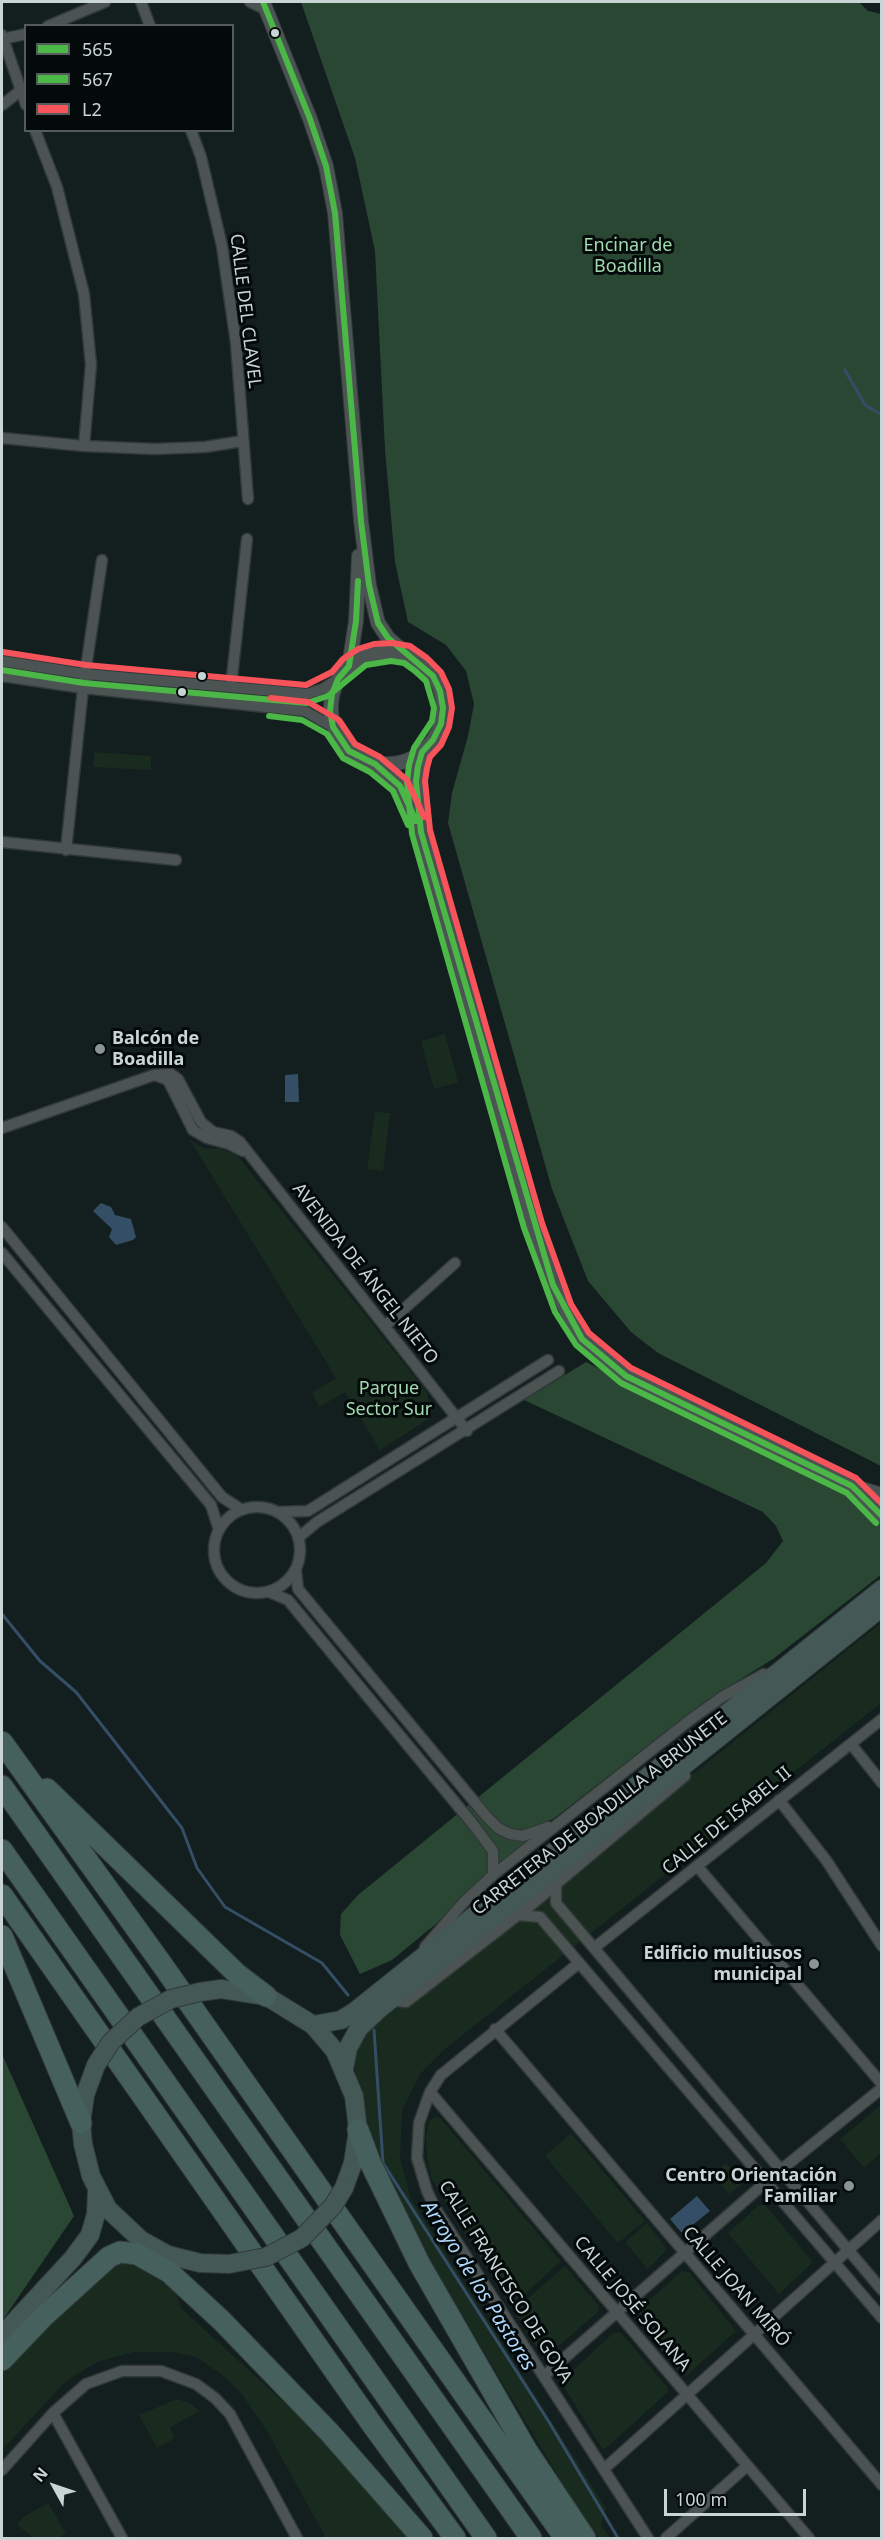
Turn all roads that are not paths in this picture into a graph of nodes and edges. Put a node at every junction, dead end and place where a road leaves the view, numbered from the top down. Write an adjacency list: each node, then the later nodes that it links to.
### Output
1 (105, 2): 5 (street)
2 (141, 2): 6 (street)
3 (250, 2): 4 (street)
4 (264, 5): 18 (street)
5 (53, 24)
6 (149, 24)
7 (24, 34): 8 (street)
8 (2, 38): 9 (street)
9 (20, 92): 10 (street); 11 (street)
10 (24, 101)
11 (2, 105)
12 (36, 132): 16 (street)
13 (192, 132): 15 (street, CALLE DEL CLAVEL)
14 (2, 438): 16 (street)
15 (243, 441): 16 (street); 17 (street, CALLE DEL CLAVEL)
16 (84, 446)
17 (248, 499)
18 (360, 521): 21 (street); 23 (street)
19 (247, 538): 27 (street)
20 (102, 560): 24 (street)
21 (407, 655): 23 (street); 30 (street)
22 (2, 661): 24 (street)
23 (349, 666): 26 (street)
24 (85, 674): 27 (street); 28 (street)
25 (2, 676): 28 (street)
26 (338, 679): 27 (street); 29 (street)
27 (231, 687)
28 (83, 688): 29 (street); 34 (street)
29 (333, 727): 31 (street)
30 (422, 752): 31 (street); 32 (street)
31 (375, 764): 32 (street)
32 (421, 832): 45 (street)
33 (2, 842): 34 (street)
34 (66, 850): 35 (street)
35 (176, 860)
36 (2, 1128): 40 (street, AVENIDA DE ÁNGEL NIETO)
37 (2, 1227): 47 (street)
38 (2, 1253): 50 (street)
39 (455, 1263): 40 (street)
40 (385, 1326): 43 (street, AVENIDA DE ÁNGEL NIETO)
41 (548, 1360): 43 (street)
42 (559, 1371): 44 (street)
43 (457, 1418): 44 (street, AVENIDA DE ÁNGEL NIETO); 48 (street)
44 (467, 1431): 51 (street)
45 (852, 1486): 46 (street); 49 (street)
46 (882, 1495)
47 (243, 1510): 48 (street); 50 (street)
48 (277, 1512): 51 (street)
49 (882, 1517)
50 (219, 1530): 54 (street)
51 (298, 1538): 52 (street)
52 (296, 1570): 54 (street); 65 (street)
53 (882, 1589): 56 (main road, CARRETERA DE BOADILLA A BRUNETE)
54 (269, 1592): 68 (street)
55 (882, 1607): 61 (main road, CARRETERA DE BOADILLA A BRUNETE)
56 (837, 1626): 65 (street); 76 (main road, CARRETERA DE BOADILLA A BRUNETE)
57 (882, 1719): 60 (street, CALLE DE ISABEL II)
58 (2, 1734): 77 (highway)
59 (2, 1742): 116 (highway)
60 (851, 1744): 62 (street); 64 (street, CALLE DE ISABEL II)
61 (693, 1758): 69 (street); 78 (main road, CARRETERA DE BOADILLA A BRUNETE)
62 (882, 1783)
63 (2, 1786): 115 (highway)
64 (779, 1800): 67 (street, CALLE DE ISABEL II); 73 (street)
65 (575, 1813): 68 (street)
66 (2, 1850): 114 (highway)
67 (697, 1866): 74 (street, CALLE DE ISABEL II); 82 (street)
68 (493, 1875): 76 (street)
69 (556, 1884): 71 (street); 74 (street)
70 (2, 1895): 113 (highway)
71 (518, 1915): 75 (street); 78 (street)
72 (2, 1936): 84 (highway)
73 (882, 1946)
74 (594, 1948): 86 (street)
75 (579, 1963): 80 (street); 87 (street)
76 (408, 1965): 79 (main road, CARRETERA DE BOADILLA A BRUNETE)
77 (266, 1996): 79 (main road); 84 (main road, bridge)
78 (391, 2000): 81 (main road, CARRETERA DE BOADILLA A BRUNETE)
79 (313, 2025): 81 (main road)
80 (495, 2029): 83 (street); 92 (street, CALLE JOAN MIRÓ)
81 (344, 2069): 85 (main road)
82 (882, 2086): 86 (street)
83 (430, 2092): 96 (street, CALLE JOSÉ SOLANA); 102 (street, CALLE FRANCISCO DE GOYA)
84 (81, 2123): 88 (main road)
85 (358, 2130): 93 (main road, bridge); 117 (highway)
86 (782, 2171): 87 (street); 91 (street)
87 (766, 2182): 92 (street); 94 (street)
88 (97, 2191): 90 (main road); 99 (main road)
89 (882, 2220): 91 (street)
90 (141, 2240): 93 (main road); 100 (main road)
91 (848, 2250): 94 (street); 95 (street)
92 (685, 2253): 96 (street); 98 (street, CALLE JOAN MIRÓ)
93 (168, 2255): 112 (highway)
94 (834, 2263): 97 (street); 98 (street)
95 (882, 2290)
96 (618, 2312): 102 (street); 103 (street, CALLE JOSÉ SOLANA)
97 (882, 2318)
98 (756, 2334): 103 (street); 108 (street, CALLE JOAN MIRÓ)
99 (2, 2335)
100 (2, 2351)
101 (2, 2360): 111 (highway)
102 (544, 2375): 106 (street, CALLE FRANCISCO DE GOYA)
103 (687, 2395): 105 (street, CALLE JOSÉ SOLANA); 106 (street)
104 (53, 2413): 107 (street); 109 (street); 110 (street)
105 (747, 2466): 119 (street); 120 (street, CALLE JOSÉ SOLANA)
106 (604, 2469): 118 (street, CALLE FRANCISCO DE GOYA)
107 (2, 2470)
108 (882, 2485)
109 (122, 2538)
110 (297, 2538)
111 (422, 2538)
112 (434, 2538)
113 (455, 2538)
114 (486, 2538)
115 (531, 2538)
116 (565, 2538)
117 (585, 2538)
118 (648, 2538)
119 (666, 2538)
120 (807, 2538)

